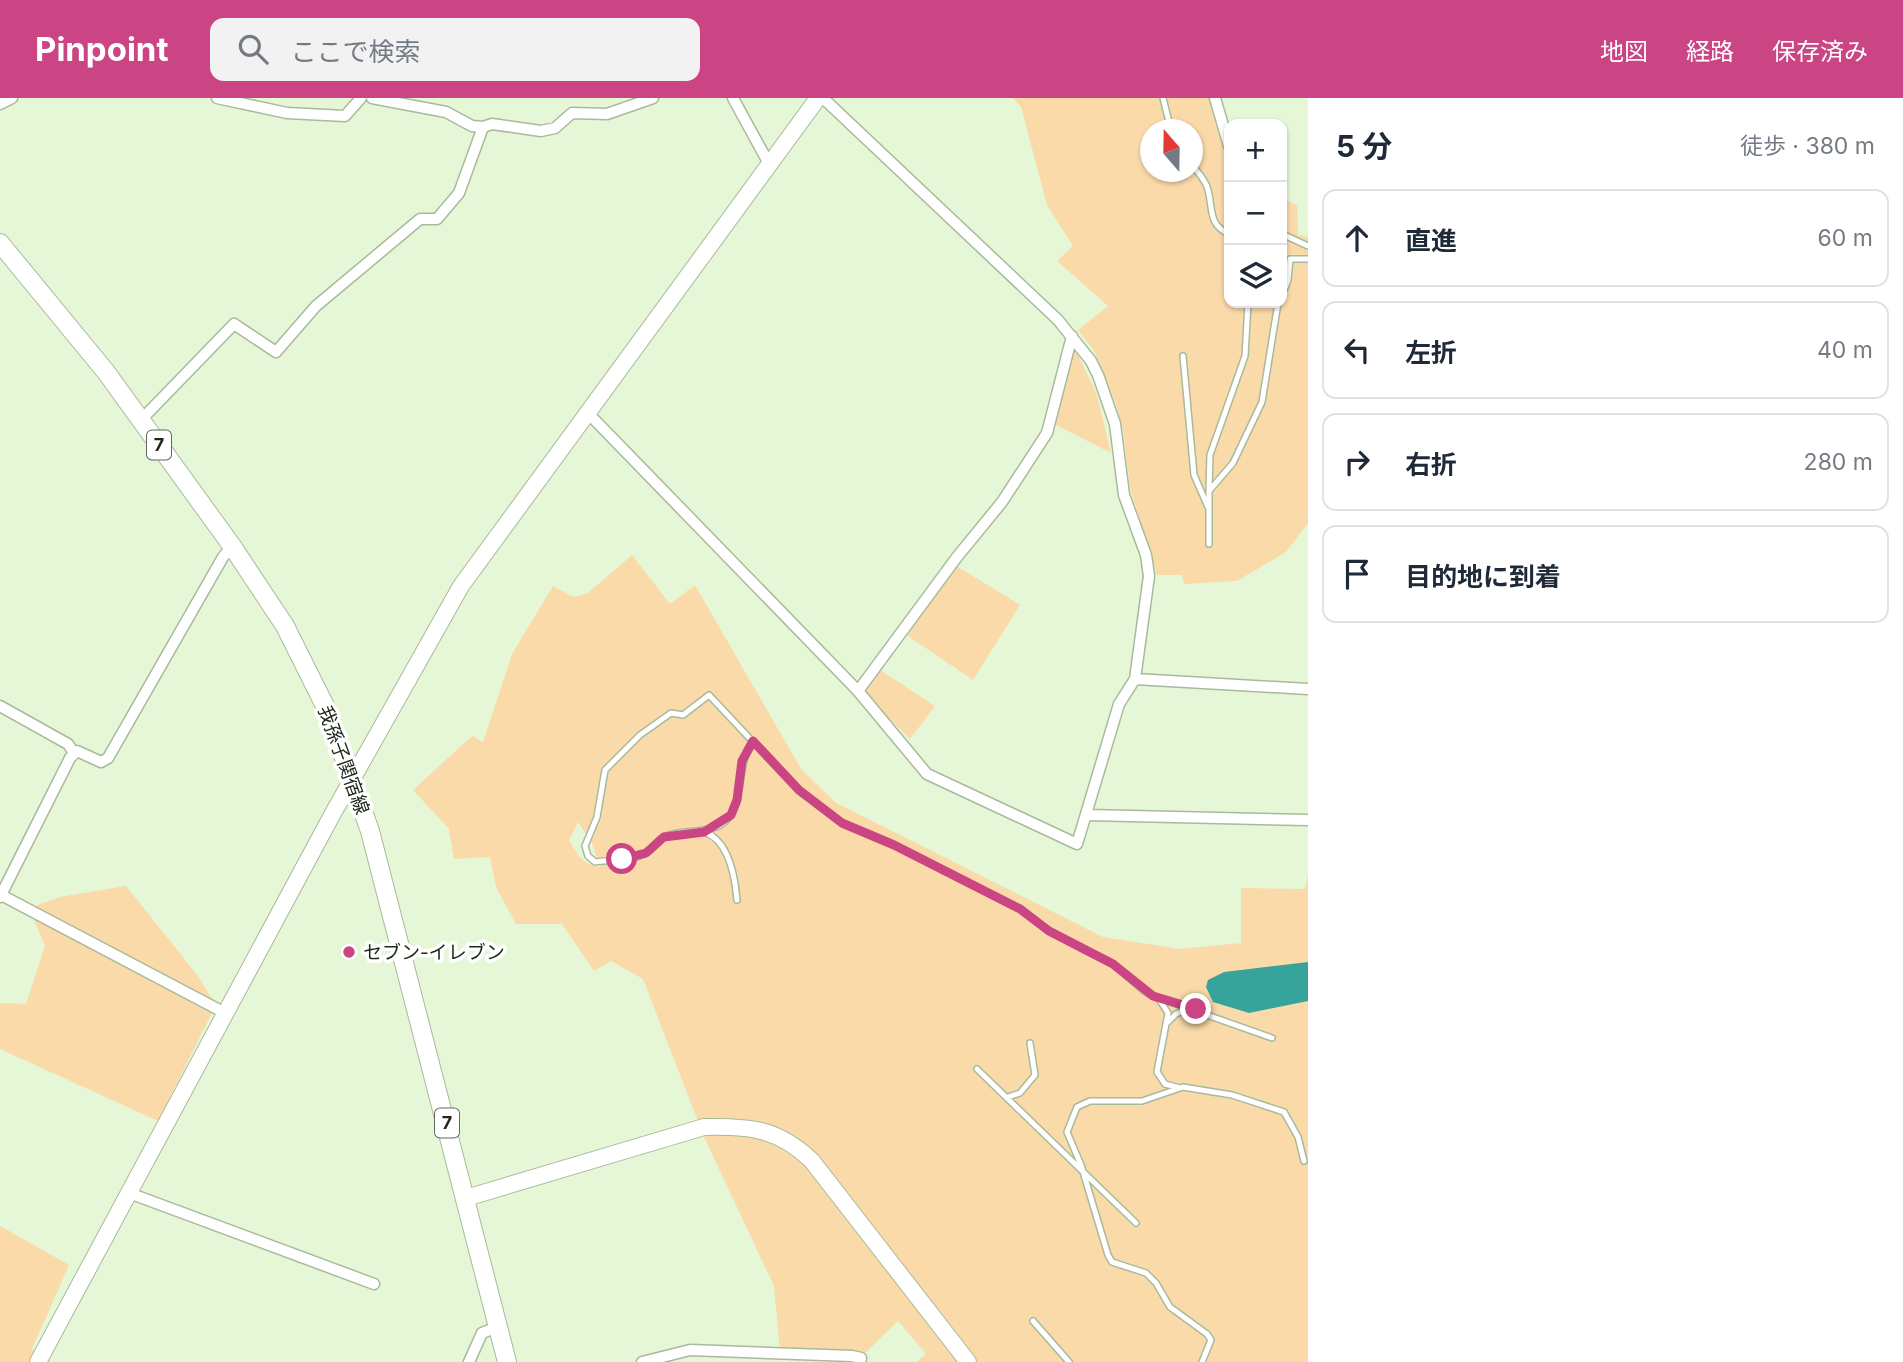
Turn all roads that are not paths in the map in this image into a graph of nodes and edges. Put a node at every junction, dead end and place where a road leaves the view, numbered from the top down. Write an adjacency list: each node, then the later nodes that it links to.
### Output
1 (12, 98): 10 (street)
2 (217, 98): 3 (street)
3 (361, 98)
4 (372, 98): 12 (street)
5 (653, 98): 12 (street)
6 (733, 98): 14 (street)
7 (820, 98): 14 (street); 24 (street)
8 (1163, 98): 11 (lane)
9 (1215, 98): 13 (street)
10 (0, 104)
11 (1168, 119)
12 (483, 127): 27 (street)
13 (1224, 129)
14 (769, 164): 26 (street)
15 (1203, 179): 16 (lane)
16 (1224, 232)
17 (1287, 236): 19 (lane)
18 (0, 243): 27 (main road, 我孫子関宿線 / 7)
19 (1308, 246)
20 (1308, 259): 21 (lane)
21 (1287, 282)
22 (1248, 308): 28 (lane)
23 (1277, 308): 28 (lane)
24 (1072, 336): 32 (street); 34 (street)
25 (1183, 356): 29 (lane)
26 (586, 411): 34 (street); 38 (street)
27 (141, 420): 31 (main road, 我孫子関宿線 / 7)
28 (1209, 491): 29 (lane)
29 (1210, 510): 30 (lane)
30 (1209, 544)
31 (232, 546): 37 (street); 38 (main road, 我孫子関宿線 / 7)
32 (1135, 679): 33 (street); 39 (street)
33 (1308, 689)
34 (858, 691): 39 (street)
35 (0, 706): 37 (street)
36 (753, 741): 41 (lane); 41 (lane); 44 (lane)
37 (74, 753): 42 (street)
38 (354, 778): 46 (street); 56 (main road, 我孫子関宿線 / 7)
39 (1087, 815): 40 (street)
40 (1308, 820)
41 (704, 832): 43 (lane)
42 (1, 896): 46 (street)
43 (737, 900)
44 (1153, 996): 45 (lane); 47 (lane)
45 (1192, 1008): 47 (lane); 48 (lane)
46 (225, 1013): 55 (street)
47 (1168, 1022): 51 (lane)
48 (1272, 1038)
49 (1030, 1042): 52 (lane)
50 (977, 1069): 52 (lane)
51 (1180, 1088): 53 (lane); 54 (lane)
52 (1008, 1097): 54 (lane)
53 (1304, 1161)
54 (1084, 1175): 57 (lane); 68 (lane)
55 (129, 1194): 58 (street); 61 (street)
56 (466, 1199): 60 (main road, 我孫子関宿線 / 7); 66 (street)
57 (1136, 1223)
58 (374, 1284)
59 (1033, 1321): 67 (lane)
60 (497, 1327): 62 (street); 63 (main road, 我孫子関宿線 / 7)
61 (38, 1362)
62 (469, 1362)
63 (507, 1362)
64 (642, 1362): 65 (street)
65 (860, 1362)
66 (968, 1362)
67 (1069, 1362)
68 (1202, 1362)

